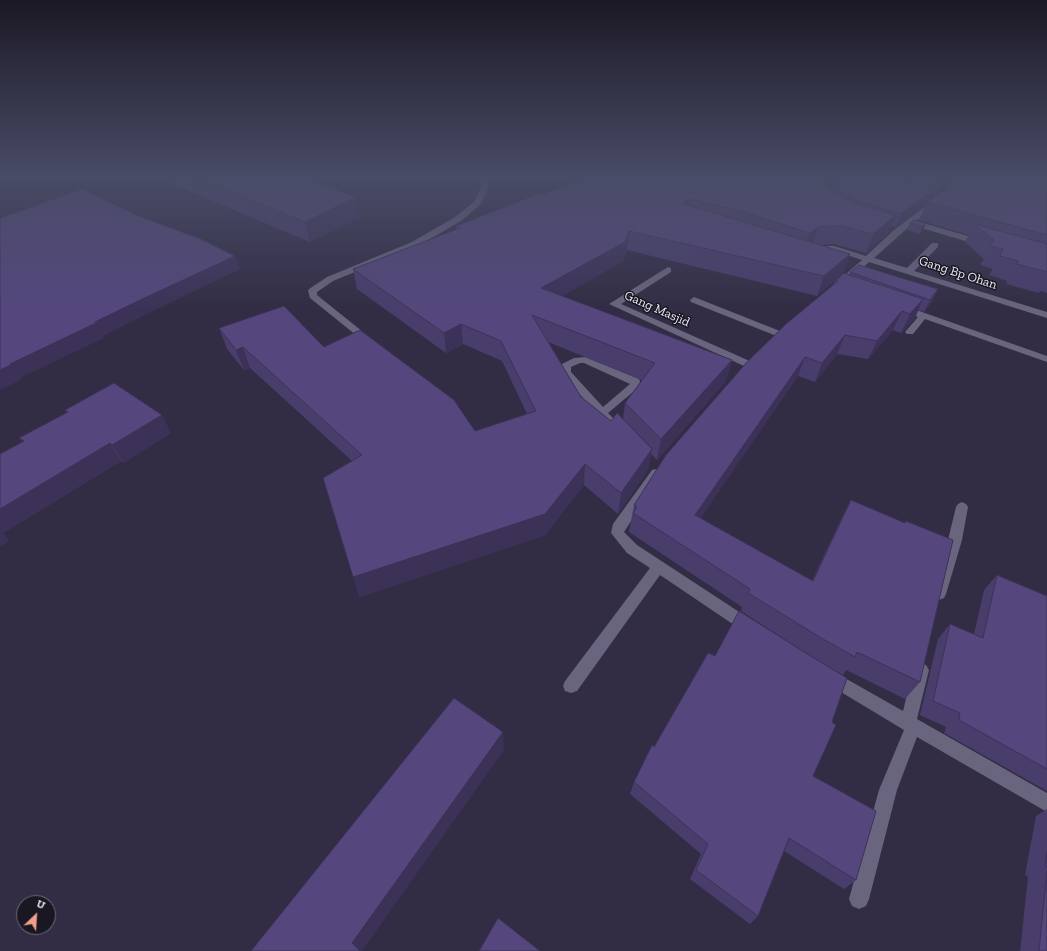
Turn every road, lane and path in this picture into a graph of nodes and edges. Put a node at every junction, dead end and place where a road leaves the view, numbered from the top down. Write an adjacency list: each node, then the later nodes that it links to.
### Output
1 (452, 222): 18 (street)
2 (910, 222): 7 (street)
3 (911, 222): 5 (street)
4 (935, 245): 9 (street)
5 (994, 247)
6 (809, 257): 7 (street, Gang Bp Ohan)
7 (868, 258): 9 (street, Gang Bp Ohan); 10 (street)
8 (668, 270): 20 (street, Gang Masjid)
9 (909, 271): 14 (street, Gang Bp Ohan)
10 (842, 282)
11 (694, 300): 17 (street)
12 (1047, 302): 14 (street)
13 (894, 306): 15 (street)
14 (1044, 313)
15 (923, 316): 16 (street); 19 (street)
16 (910, 332)
17 (782, 335)
18 (380, 350)
19 (1047, 359)
20 (748, 364)
21 (602, 413): 21 (street); 22 (street)
22 (624, 436)
23 (657, 466): 25 (street)
24 (962, 507): 26 (street)
25 (658, 567): 27 (street); 30 (street)
26 (936, 606)
27 (760, 634)
28 (924, 655): 31 (street)
29 (820, 671): 31 (street)
30 (571, 686)
31 (910, 725): 32 (street); 33 (street)
32 (1047, 803)
33 (859, 898)

